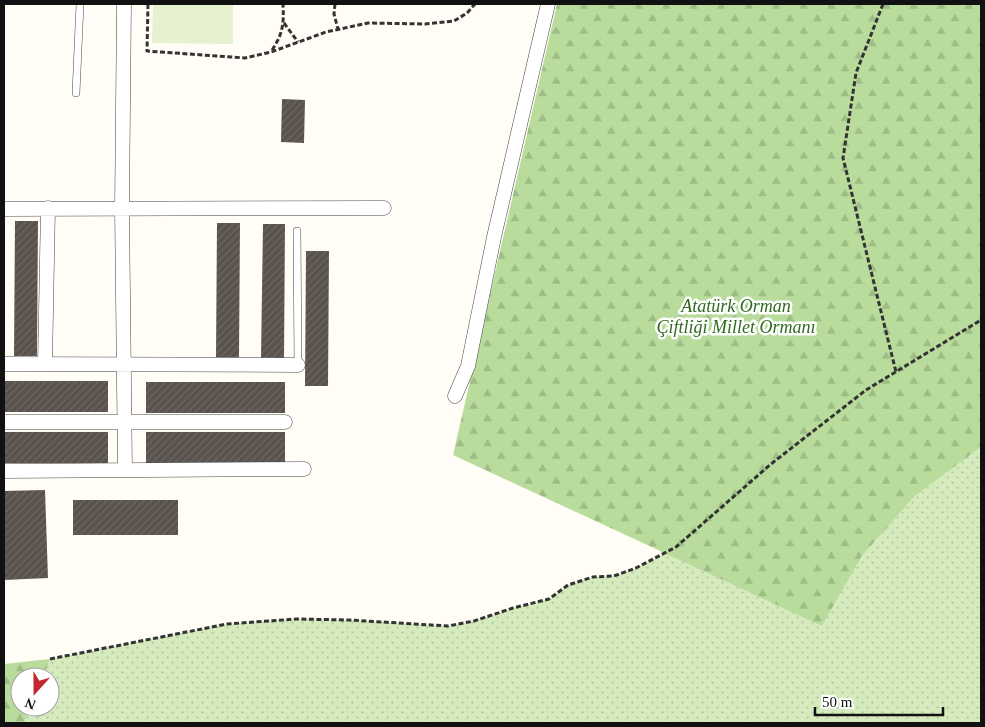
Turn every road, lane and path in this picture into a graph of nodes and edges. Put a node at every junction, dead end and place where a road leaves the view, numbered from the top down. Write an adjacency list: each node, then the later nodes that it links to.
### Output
1 (80, 4): 13 (lane)
2 (124, 4): 15 (street)
3 (148, 4): 12 (path)
4 (284, 4): 9 (path)
5 (335, 4): 10 (path)
6 (475, 4): 10 (path)
7 (548, 4): 25 (street)
8 (882, 4): 24 (path)
9 (284, 23): 11 (path); 12 (path)
10 (338, 29): 11 (path)
11 (298, 42): 12 (path)
12 (271, 52)
13 (76, 94)
14 (48, 208): 15 (street); 17 (street); 21 (street)
15 (122, 208): 16 (street); 22 (street)
16 (384, 208)
17 (4, 209)
18 (297, 231): 23 (lane)
19 (981, 320): 24 (path)
20 (4, 364): 21 (street)
21 (45, 364): 22 (street)
22 (124, 364): 23 (street); 28 (street)
23 (298, 365)
24 (896, 372): 32 (path)
25 (455, 396)
26 (4, 422): 28 (street)
27 (285, 422): 28 (street)
28 (124, 423): 30 (street)
29 (304, 469): 30 (street)
30 (124, 470): 31 (street)
31 (4, 472)
32 (50, 659)

